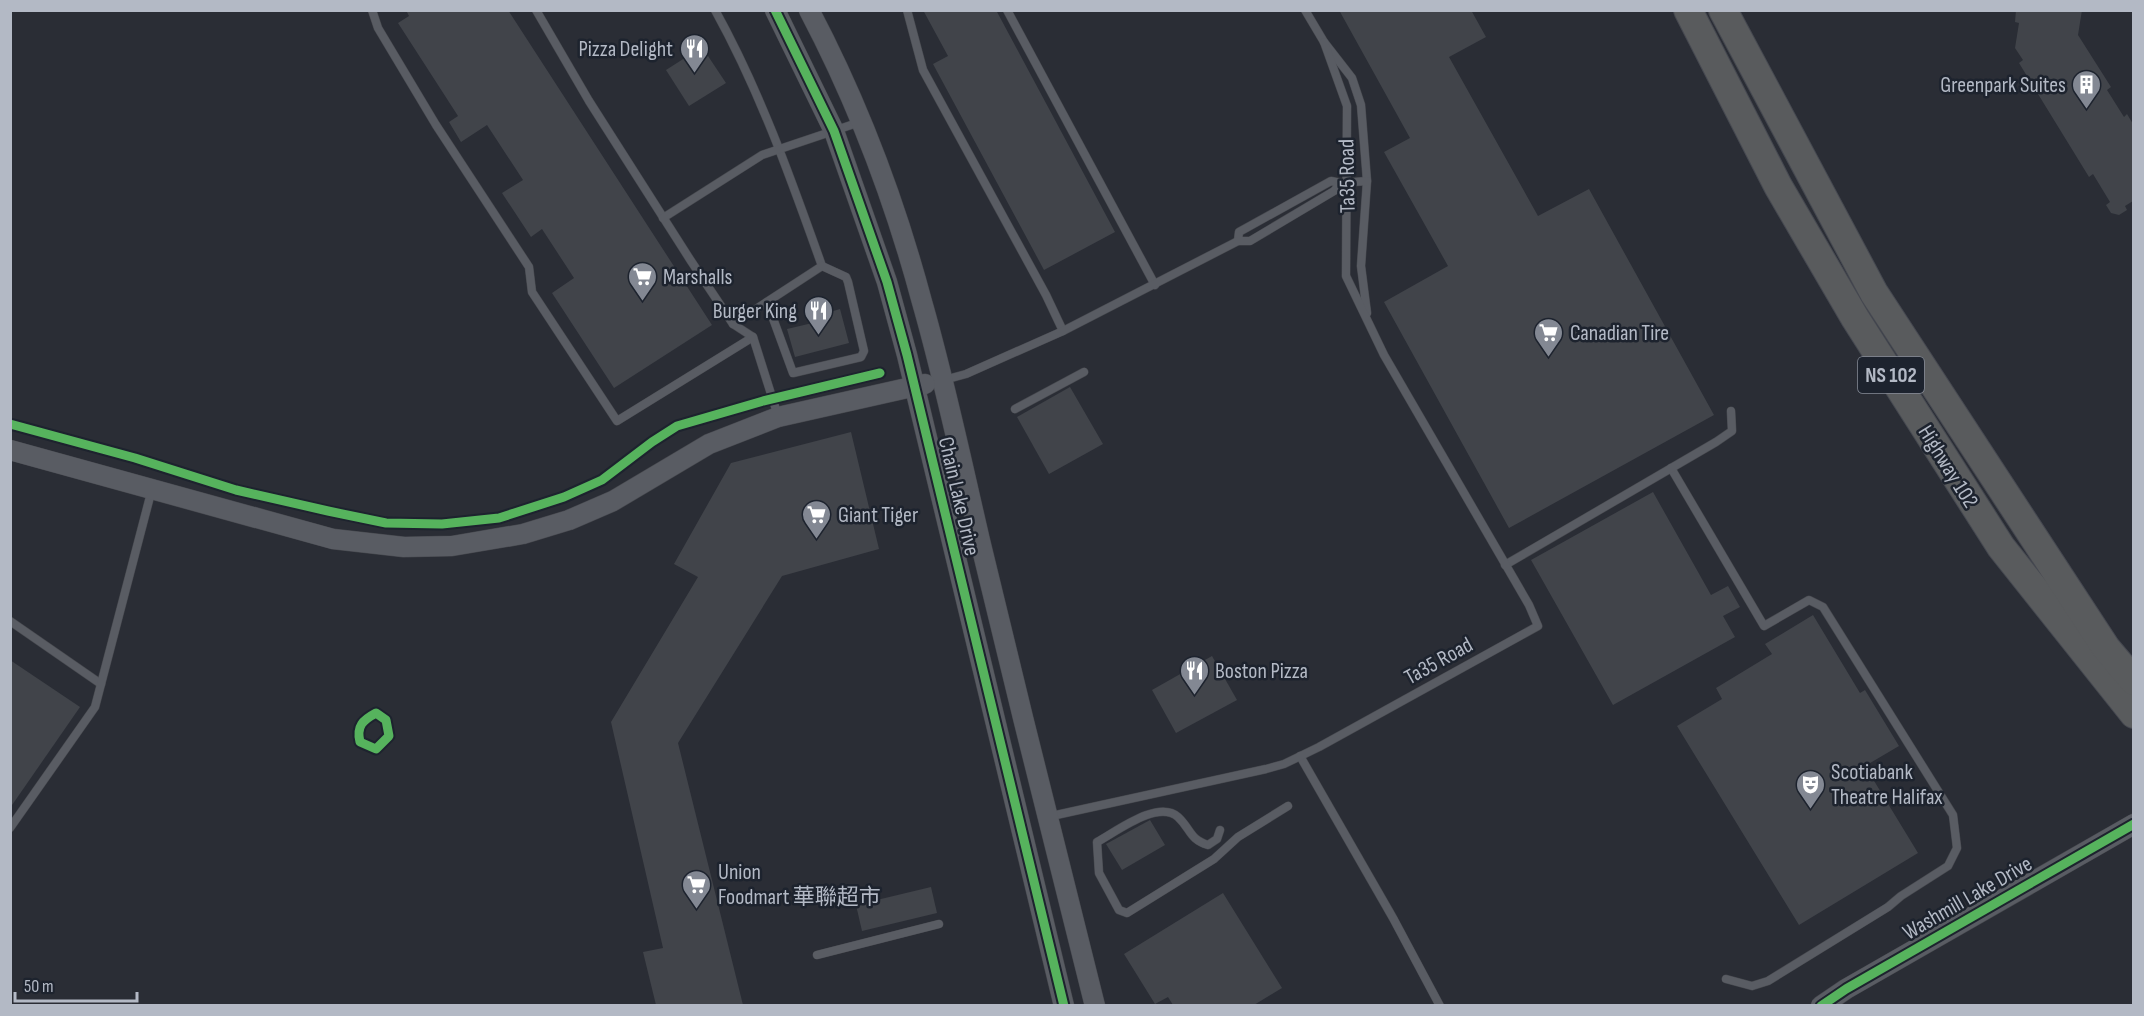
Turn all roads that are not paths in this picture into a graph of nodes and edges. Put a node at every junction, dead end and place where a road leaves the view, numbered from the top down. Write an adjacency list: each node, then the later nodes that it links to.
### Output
1 (372, 10): 25 (lane)
2 (536, 10): 17 (lane)
3 (715, 10): 14 (lane)
4 (775, 10): 13 (street, Chain Lake Drive)
5 (809, 10): 12 (street, Chain Lake Drive)
6 (908, 10): 24 (lane)
7 (1007, 10): 20 (lane)
8 (1305, 10): 11 (lane, Ta35 Road)
9 (1688, 10): 39 (highway, Highway 102 / NS 102)
10 (1723, 10): 37 (highway, Highway 102 / NS 102)
11 (1324, 42): 15 (lane, Ta35 Road); 16 (lane, Ta35 Road)
12 (862, 121): 13 (lane); 27 (street, Chain Lake Drive)
13 (834, 130): 14 (lane); 28 (street, Chain Lake Drive)
14 (780, 149): 17 (lane); 19 (lane)
15 (1367, 181): 16 (lane); 22 (lane, Ta35 Road)
16 (1344, 182): 18 (lane); 18 (lane); 22 (lane, Ta35 Road)
17 (663, 218): 23 (lane)
18 (1238, 241): 20 (lane)
19 (822, 266): 21 (lane); 21 (lane)
20 (1155, 285): 24 (lane)
21 (767, 302): 23 (lane)
22 (1368, 319): 35 (lane, Ta35 Road)
23 (733, 324): 25 (lane)
24 (1063, 331): 27 (lane)
25 (753, 337): 31 (lane)
26 (1084, 372): 29 (lane)
27 (942, 380): 28 (street); 42 (street, Chain Lake Drive)
28 (914, 387): 31 (street); 43 (street, Chain Lake Drive)
29 (1015, 409)
30 (1731, 411): 33 (lane)
31 (778, 417): 34 (street)
32 (10, 450): 34 (street)
33 (1671, 468): 35 (lane); 49 (lane)
34 (152, 489): 38 (lane)
35 (1505, 565): 40 (lane, Ta35 Road)
36 (10, 621): 38 (lane)
37 (2133, 681)
38 (100, 684): 45 (lane)
39 (2133, 714)
40 (1300, 756): 42 (lane); 52 (lane)
41 (1288, 806): 46 (lane)
42 (1047, 817): 43 (street); 51 (street, Chain Lake Drive)
43 (1021, 823): 50 (street, Chain Lake Drive)
44 (2133, 824): 53 (street, Washmill Lake Drive)
45 (10, 828)
46 (1220, 830)
47 (939, 924): 48 (lane)
48 (817, 955)
49 (1726, 978)
50 (1064, 1005)
51 (1095, 1005)
52 (1440, 1005)
53 (1821, 1005)

